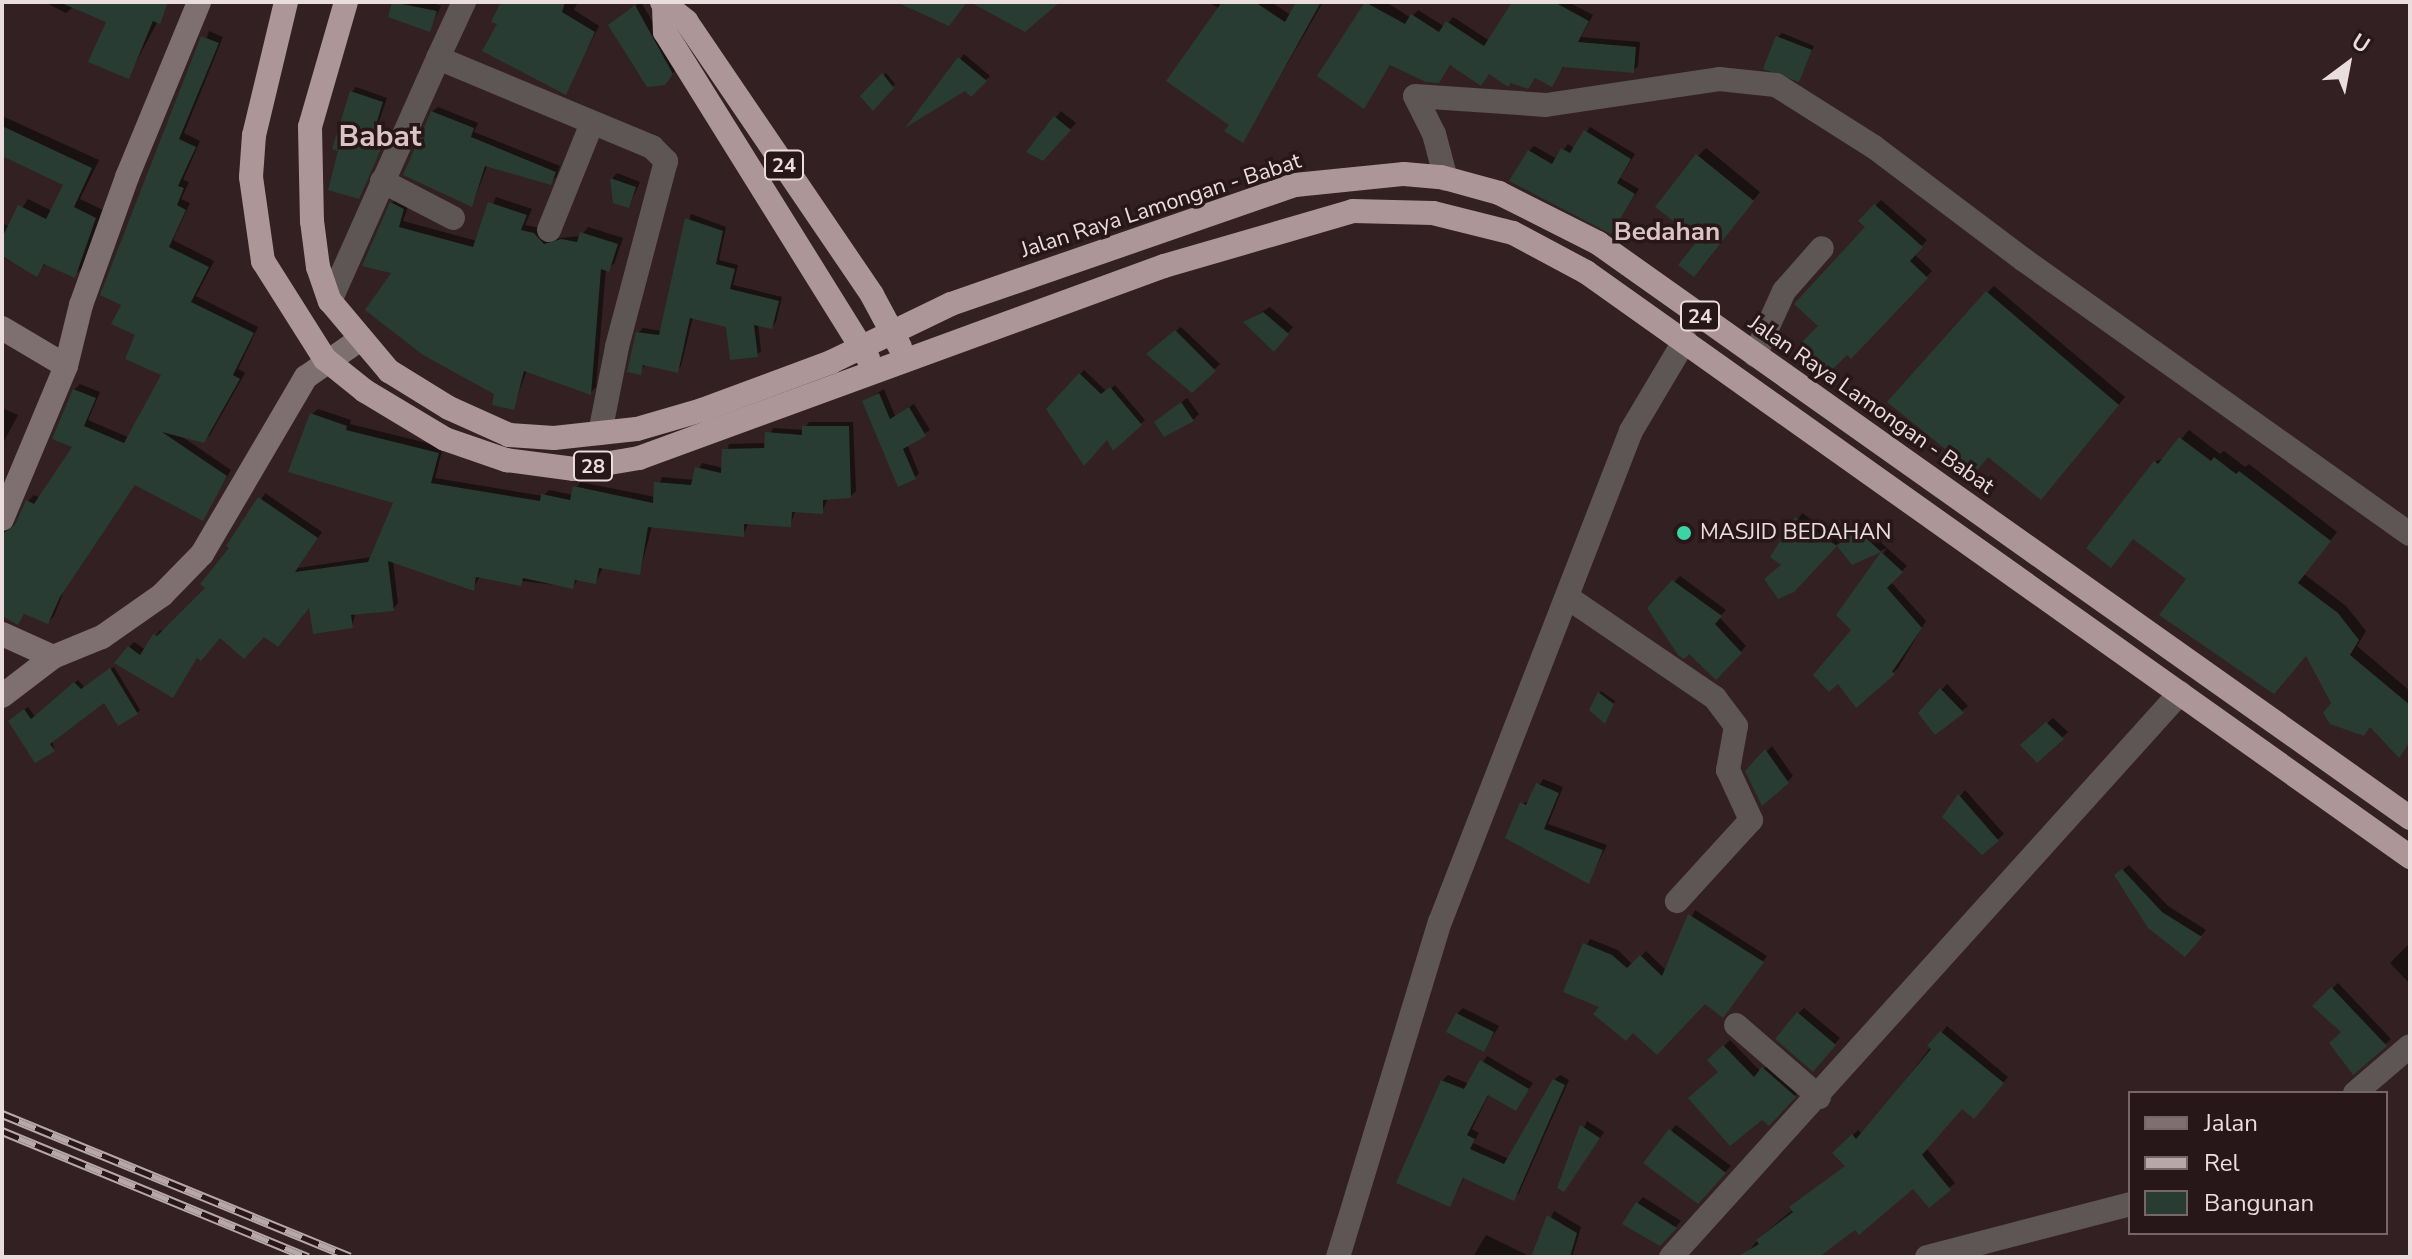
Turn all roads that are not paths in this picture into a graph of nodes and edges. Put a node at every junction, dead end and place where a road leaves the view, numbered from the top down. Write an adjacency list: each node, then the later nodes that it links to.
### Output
1 (199, 2): 22 (street)
2 (286, 2): 20 (highway, 28)
3 (346, 2): 13 (highway, 28)
4 (464, 2): 6 (street)
5 (663, 4): 15 (highway, 24); 18 (highway, 24)
6 (438, 58): 7 (street); 9 (street)
7 (592, 123): 11 (street); 24 (street)
8 (1446, 179): 15 (highway, Jalan Raya Lamongan - Babat / 24); 19 (highway, Jalan Raya Lamongan - Babat / 24); 26 (street)
9 (382, 181): 10 (street); 13 (street)
10 (453, 218)
11 (549, 230)
12 (1822, 248): 19 (street)
13 (330, 301): 16 (highway, 28)
14 (2, 328): 22 (street)
15 (895, 332): 18 (highway, 28); 21 (highway)
16 (359, 340): 20 (street); 24 (highway, 28)
17 (1685, 340): 21 (highway, 24); 27 (street); 30 (highway, 24)
18 (863, 345): 23 (highway, 24); 24 (highway, 28)
19 (1755, 355): 32 (highway, Jalan Raya Lamongan - Babat / 24)
20 (325, 359): 23 (highway, 28); 29 (street)
21 (905, 359): 23 (highway, 24)
22 (66, 366): 25 (street)
23 (873, 372)
24 (600, 433)
25 (2, 519)
26 (2410, 534)
27 (1567, 597): 34 (street); 40 (street)
28 (2, 634): 29 (street)
29 (53, 657): 31 (street)
30 (2180, 693): 33 (highway, 24); 38 (street)
31 (2, 696)
32 (2410, 818)
33 (2410, 857)
34 (1677, 901)
35 (1736, 1025): 38 (street)
36 (2410, 1046): 37 (street)
37 (2357, 1091)
38 (1819, 1097): 41 (street)
39 (2128, 1205): 42 (street)
40 (1338, 1257)
41 (1671, 1257)
42 (1927, 1257)

